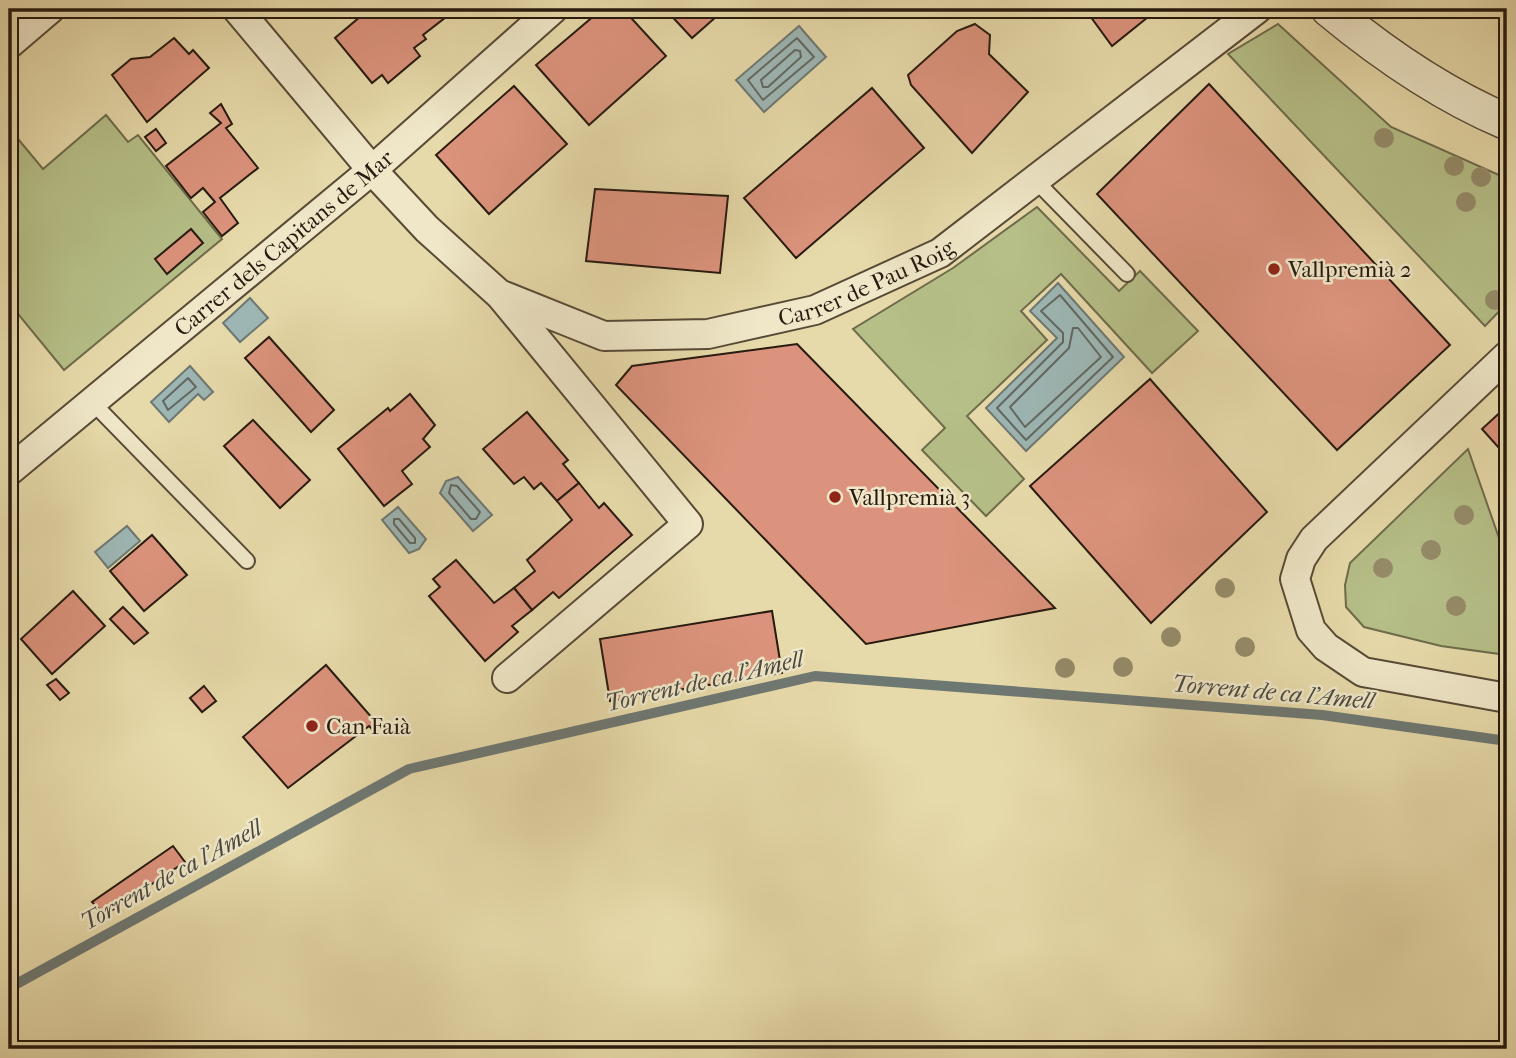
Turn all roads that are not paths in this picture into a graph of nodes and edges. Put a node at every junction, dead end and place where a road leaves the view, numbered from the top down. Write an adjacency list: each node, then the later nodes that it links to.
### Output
1 (50, 9): 6 (street)
2 (237, 9): 8 (street, Carrer de Pau Roig)
3 (553, 9): 8 (street, Carrer dels Capitans de Mar)
4 (1257, 9): 9 (street, Carrer de Pau Roig)
5 (1329, 9): 7 (street)
6 (9, 44)
7 (1507, 122)
8 (372, 170): 11 (street, Carrer de Pau Roig); 13 (street, Carrer dels Capitans de Mar)
9 (1035, 180): 10 (lane); 11 (street, Carrer de Pau Roig)
10 (1127, 274)
11 (499, 294): 16 (street)
12 (1507, 356): 17 (street)
13 (92, 402): 14 (street, Carrer dels Capitans de Mar); 15 (lane)
14 (9, 471)
15 (247, 561)
16 (507, 678)
17 (1507, 698)

